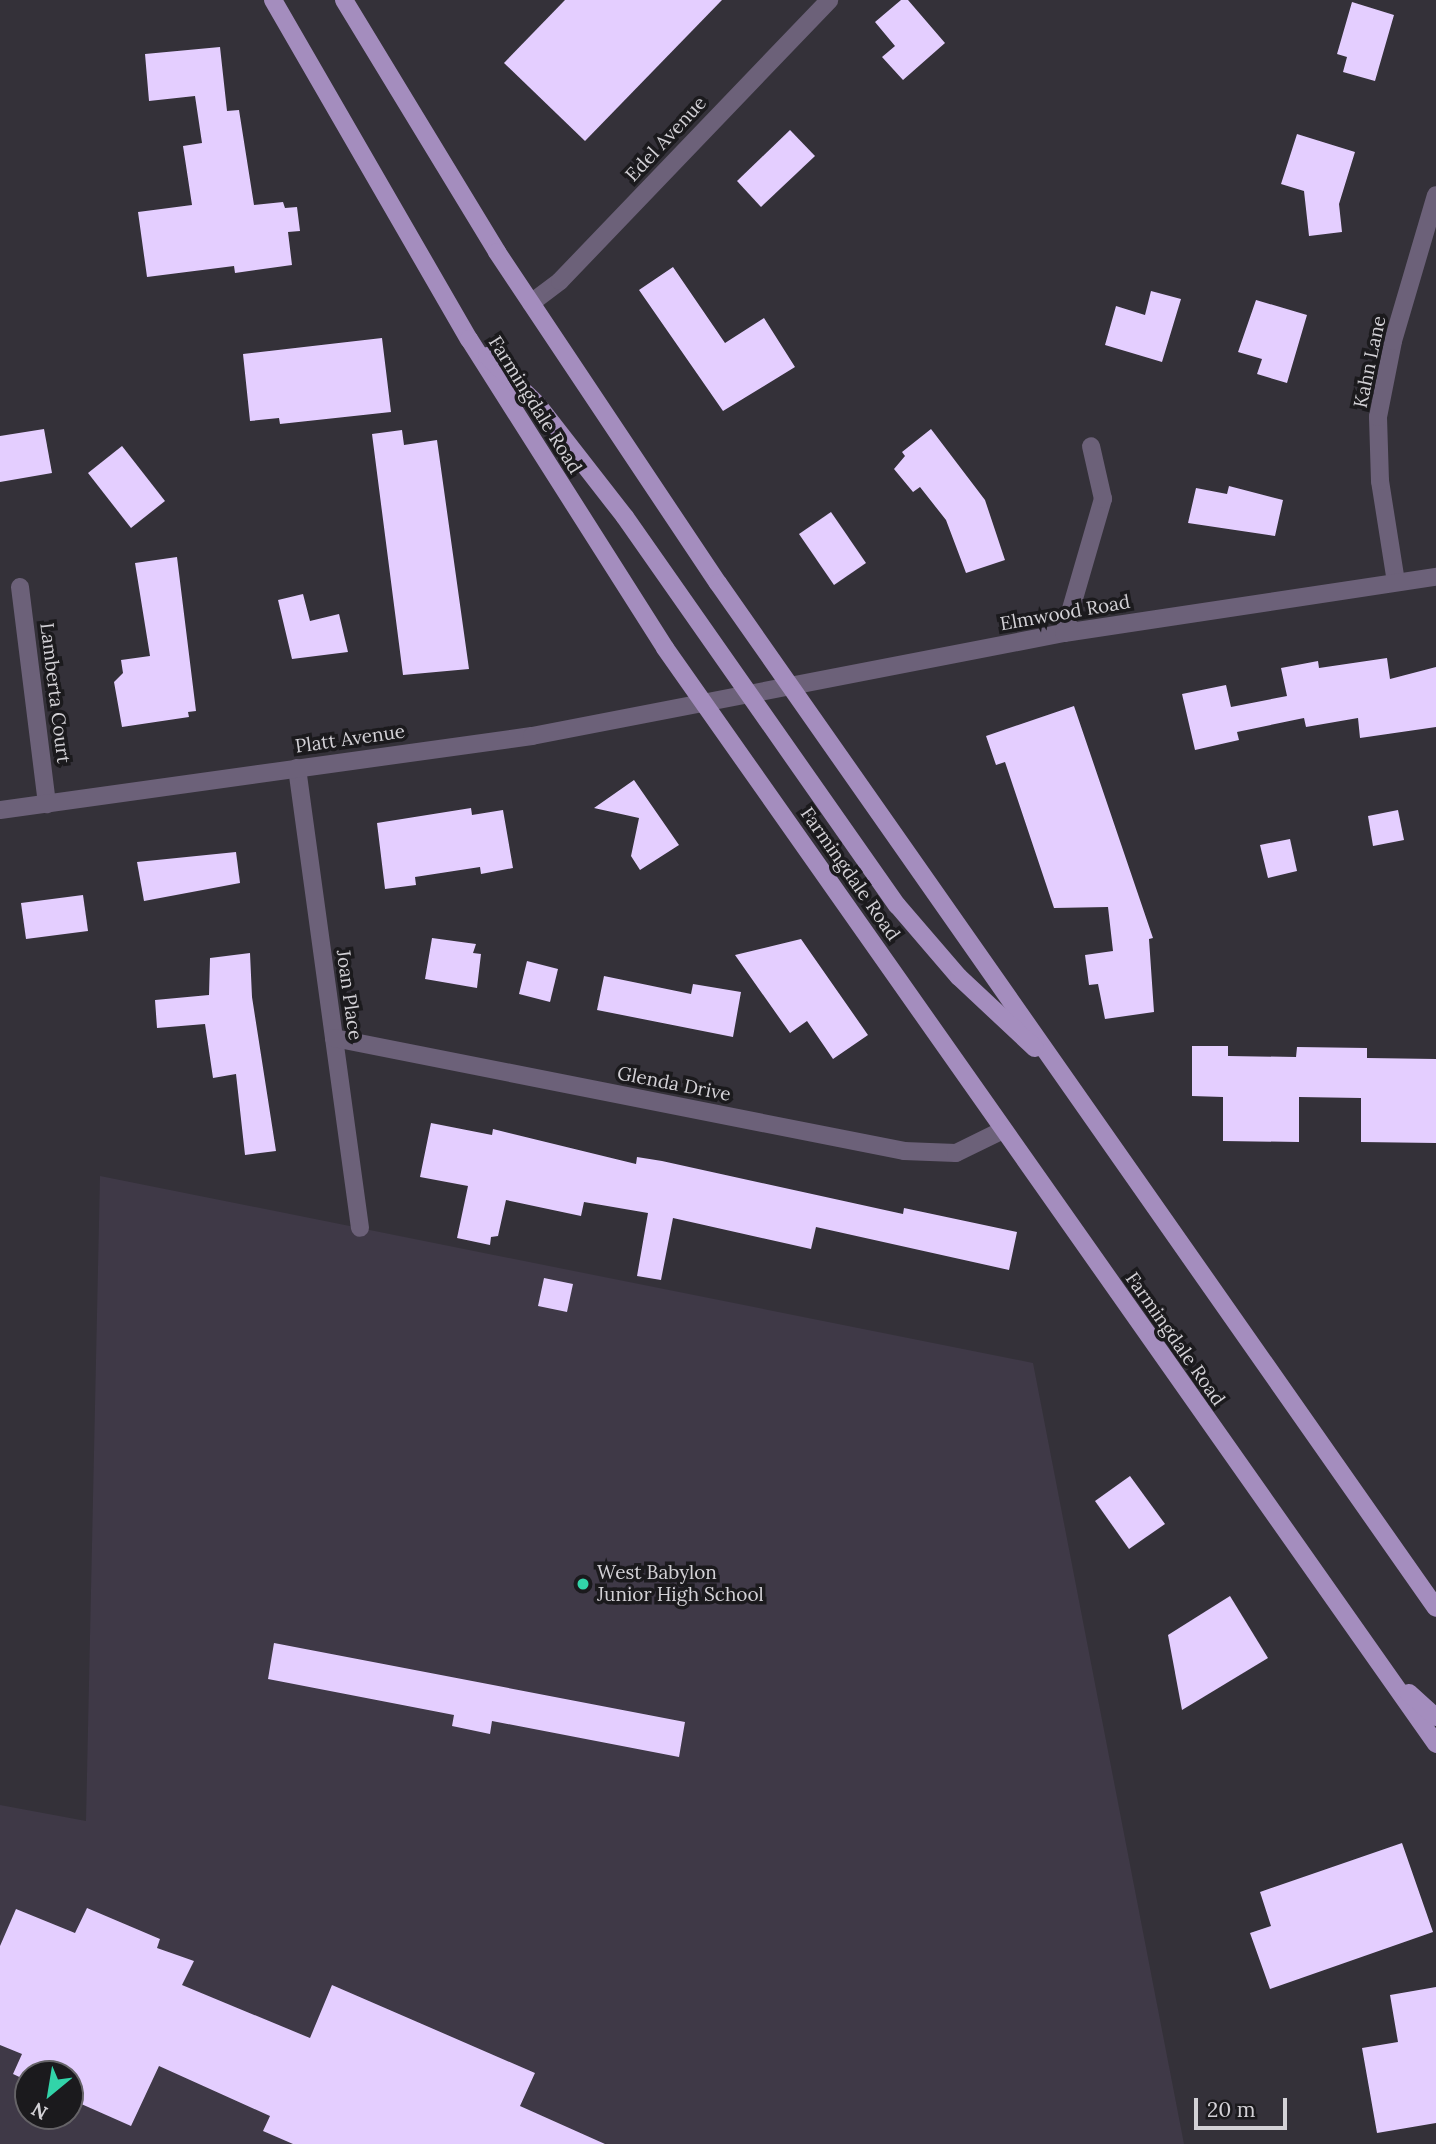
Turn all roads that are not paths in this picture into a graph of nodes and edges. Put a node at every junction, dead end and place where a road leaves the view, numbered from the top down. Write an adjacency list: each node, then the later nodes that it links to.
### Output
1 (273, 0): 6 (main road, Farmingdale Road)
2 (344, 0): 5 (main road)
3 (829, 0): 5 (street, Edel Avenue)
4 (1436, 195): 9 (street, Kahn Lane)
5 (531, 303): 12 (main road)
6 (469, 338): 13 (main road); 14 (main road, Farmingdale Road)
7 (1091, 446): 11 (street)
8 (1436, 577): 9 (street, Elmwood Road)
9 (1396, 582): 11 (street, Elmwood Road)
10 (20, 587): 16 (street, Lamberta Court)
11 (1064, 633): 12 (street, Elmwood Road)
12 (791, 688): 13 (street, Elmwood Road); 19 (main road)
13 (750, 696): 14 (street, Elmwood Road); 19 (main road)
14 (705, 705): 15 (street, Platt Avenue); 20 (main road, Farmingdale Road)
15 (297, 768): 16 (street, Platt Avenue); 18 (street, Joan Place)
16 (47, 804): 17 (street, Platt Avenue)
17 (0, 810)
18 (334, 1038): 20 (street, Glenda Drive); 21 (street, Joan Place)
19 (1060, 1072): 22 (main road)
20 (1003, 1130): 23 (main road, Farmingdale Road)
21 (360, 1228)
22 (1436, 1608)
23 (1385, 1672): 24 (main road); 25 (main road, Farmingdale Road)
24 (1436, 1717)
25 (1436, 1744)

